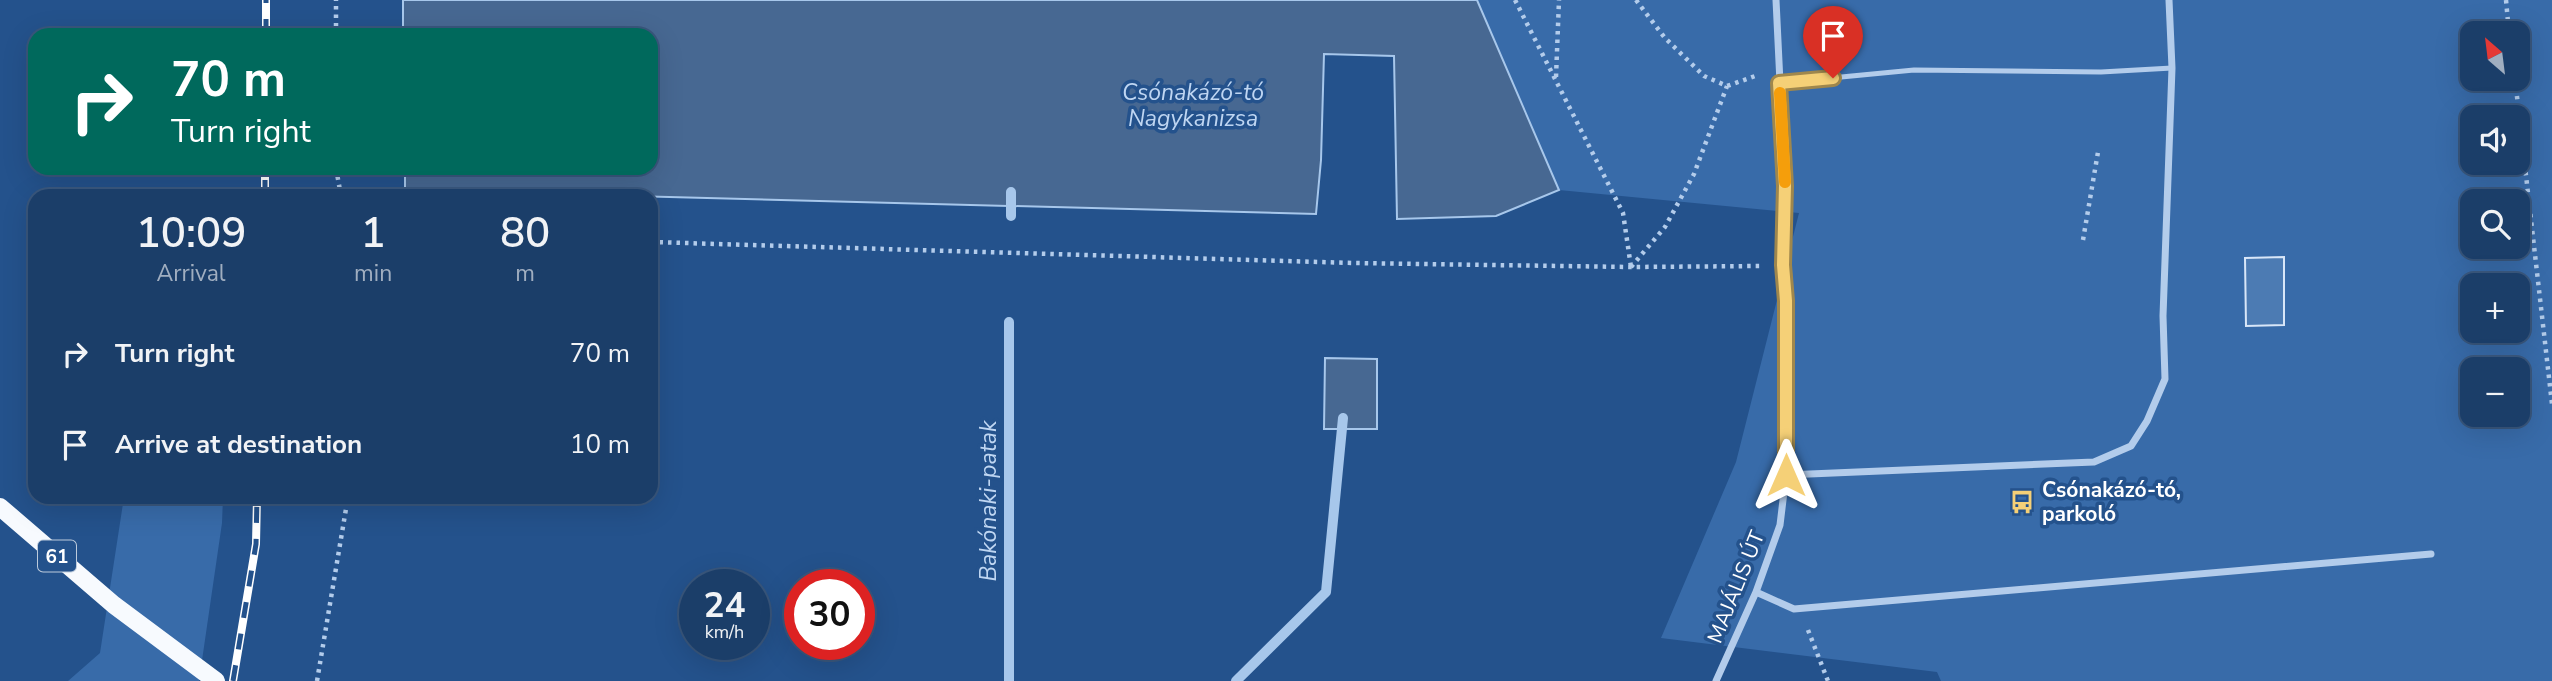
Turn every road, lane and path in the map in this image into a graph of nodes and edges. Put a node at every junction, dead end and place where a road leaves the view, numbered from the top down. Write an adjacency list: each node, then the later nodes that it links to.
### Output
1 (336, 0): 9 (path)
2 (1515, 0): 12 (path)
3 (1559, 0): 12 (path)
4 (1636, 0): 14 (path)
5 (1776, 0): 10 (street, MAJÁLIS ÚT)
6 (2169, 0): 11 (street)
7 (2506, 0): 8 (path)
8 (2509, 21)
9 (336, 28)
10 (1779, 68): 13 (street, MAJÁLIS ÚT); 14 (path)
11 (2172, 68): 13 (lane); 22 (street)
12 (1556, 78): 20 (path)
13 (1779, 83): 19 (street, MAJÁLIS ÚT)
14 (1727, 86): 20 (path)
15 (2516, 91): 21 (path)
16 (2098, 152): 17 (path)
17 (2083, 240)
18 (658, 242): 20 (path)
19 (1783, 265): 20 (path); 22 (street, MAJÁLIS ÚT)
20 (1631, 267)
21 (2552, 404)
22 (1786, 475): 26 (street, MAJÁLIS ÚT)
23 (347, 504): 29 (path)
24 (0, 507): 28 (main road, 61)
25 (2431, 554): 27 (street)
26 (1756, 592): 27 (street); 30 (street, MAJÁLIS ÚT)
27 (1794, 609): 31 (path)
28 (216, 681)
29 (317, 681)
30 (1716, 681)
31 (1828, 681)

